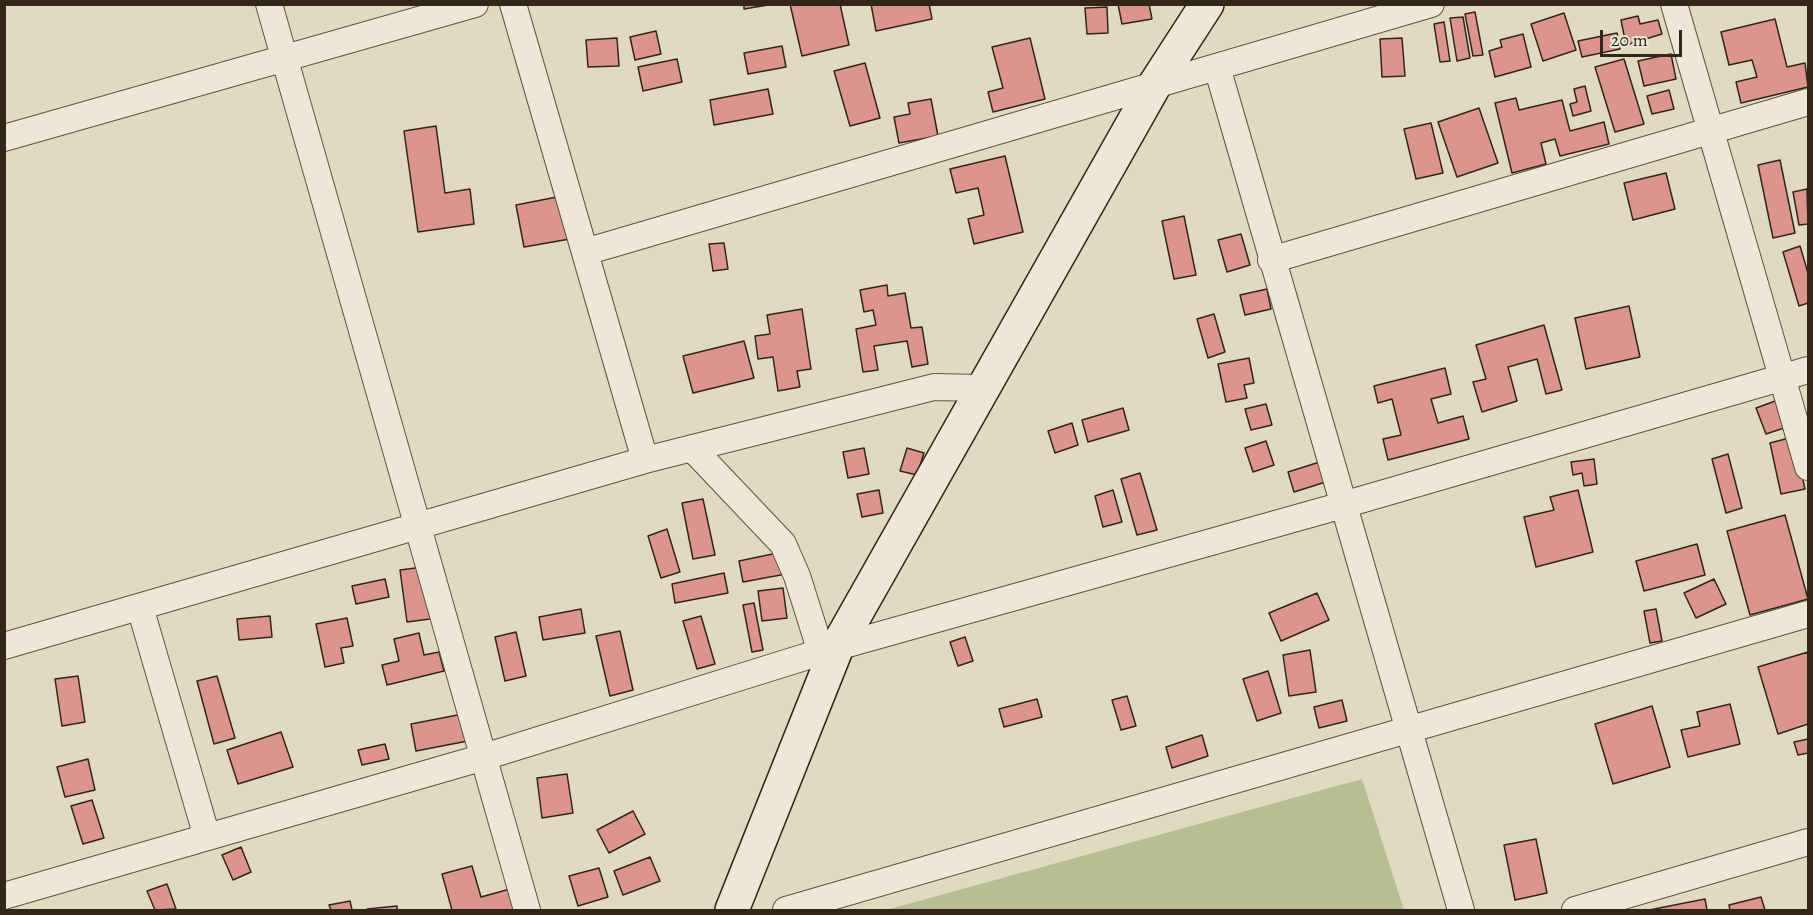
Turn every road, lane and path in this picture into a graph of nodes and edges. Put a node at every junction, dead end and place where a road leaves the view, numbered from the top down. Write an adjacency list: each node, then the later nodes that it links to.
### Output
1 (269, 4): 7 (street)
2 (475, 4): 7 (street)
3 (513, 4): 13 (street)
4 (1207, 4): 9 (main road)
5 (1431, 4): 8 (street)
6 (1674, 4): 11 (street)
7 (285, 58): 12 (street); 22 (street)
8 (1217, 67): 9 (street); 14 (street)
9 (1154, 86): 13 (street); 17 (main road)
10 (1809, 102): 11 (street)
11 (1711, 130): 14 (street); 16 (street)
12 (4, 138)
13 (585, 252): 19 (street)
14 (1271, 260): 21 (street)
15 (1809, 370): 16 (street)
16 (1782, 377): 20 (street); 21 (street)
17 (982, 388): 18 (street); 26 (main road)
18 (692, 448): 19 (street); 26 (street)
19 (645, 460): 22 (street)
20 (1809, 467)
21 (1343, 505): 26 (street); 27 (street)
22 (418, 526): 23 (street); 28 (street)
23 (140, 607): 25 (street); 29 (street)
24 (1809, 614): 27 (street)
25 (5, 643)
26 (829, 650): 28 (street); 33 (main road)
27 (1408, 730): 34 (street); 35 (street)
28 (484, 757): 29 (street); 32 (street)
29 (207, 837): 31 (street)
30 (1809, 842): 36 (street)
31 (4, 896)
32 (527, 910)
33 (732, 910)
34 (786, 910)
35 (1461, 910)
36 (1575, 910)

